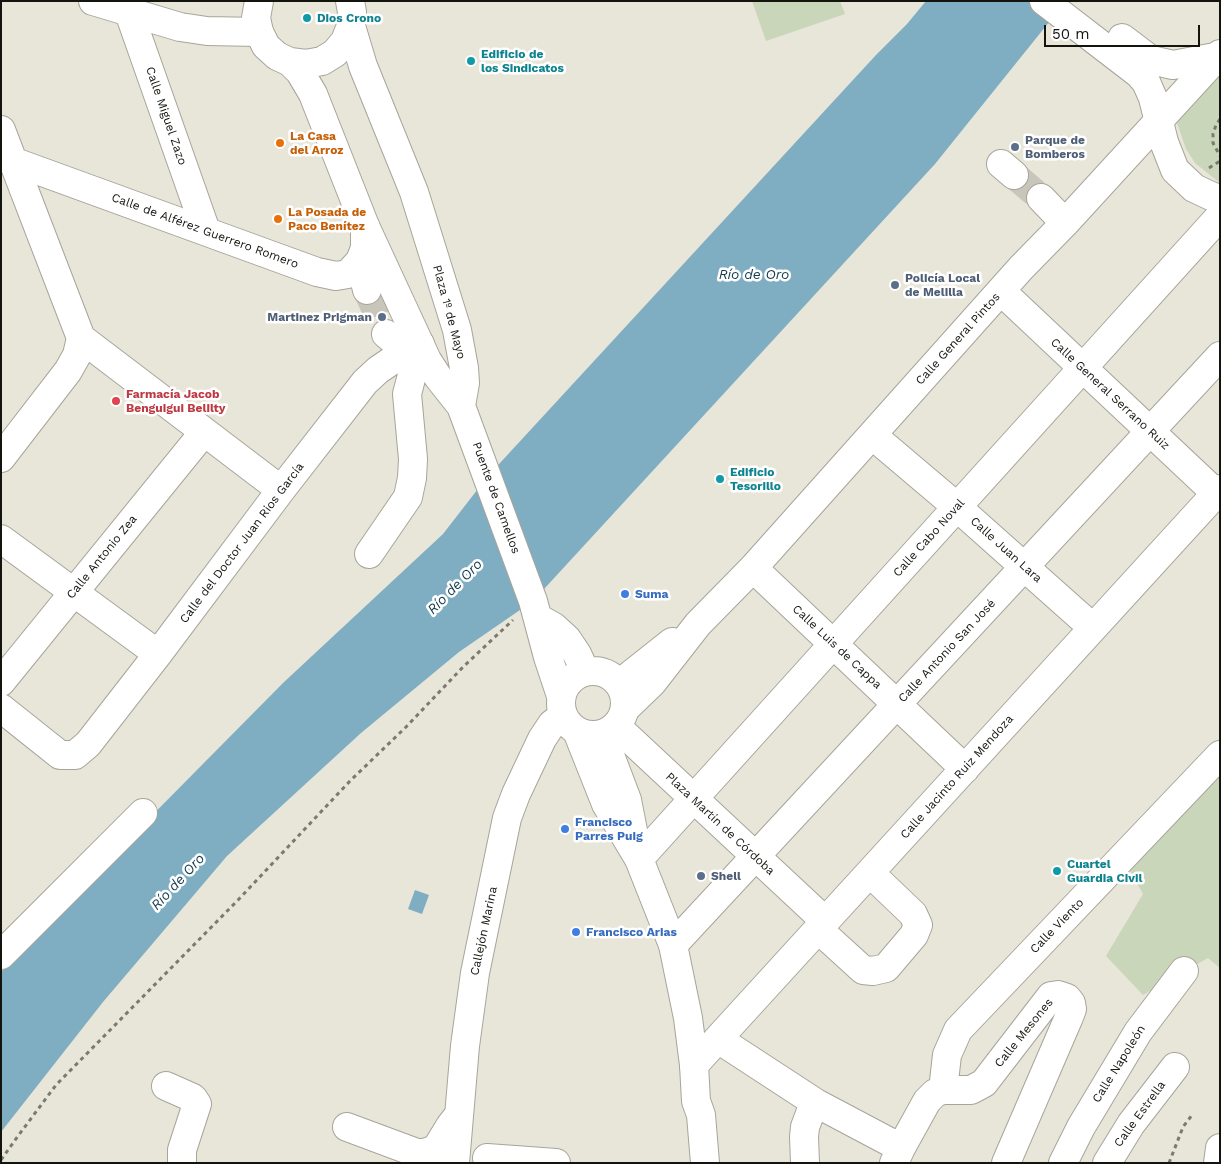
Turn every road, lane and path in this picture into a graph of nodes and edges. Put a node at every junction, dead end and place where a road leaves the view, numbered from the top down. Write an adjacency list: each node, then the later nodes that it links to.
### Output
1 (93, 1): 4 (street)
2 (259, 1): 6 (street)
3 (1064, 6): 7 (street); 9 (street)
4 (127, 7): 6 (street); 21 (street, Calle Miguel Zazo)
5 (350, 14): 8 (street); 30 (street, Plaza 1º de Mayo)
6 (259, 32): 8 (street)
7 (1219, 55): 9 (street, Calle General Pintos)
8 (290, 62): 20 (street)
9 (1158, 119): 14 (street, Calle General Pintos); 15 (street)
10 (1220, 119): 12 (path)
11 (1, 130): 13 (street)
12 (1220, 156)
13 (7, 160): 21 (street, Calle de Alférez Guerrero Romero); 26 (street)
14 (1114, 168): 15 (street); 19 (street, Calle General Pintos)
15 (1175, 170): 17 (street)
16 (1041, 198): 19 (street)
17 (1220, 199)
18 (1220, 216): 29 (street, Calle Cabo Noval)
19 (1065, 223): 24 (street, Calle General Pintos)
20 (365, 226): 22 (street); 27 (street)
21 (206, 231): 22 (street, Calle de Alférez Guerrero Romero)
22 (360, 261): 23 (street)
23 (367, 290)
24 (1001, 291): 29 (street, Calle General Serrano Ruiz); 33 (street, Calle General Pintos)
25 (386, 334): 27 (street)
26 (81, 338): 31 (street); 34 (street)
27 (413, 348): 30 (street); 35 (street, Calle del Doctor Juan Rios García); 39 (street)
28 (1220, 356): 32 (street, Calle Antonio San José)
29 (1083, 368): 32 (street, Calle General Serrano Ruiz); 37 (street, Calle Cabo Noval)
30 (461, 406): 43 (street, Puente de Camellos)
31 (204, 432): 35 (street); 42 (street, Calle Antonio Zea)
32 (1151, 432): 36 (street, Calle General Serrano Ruiz); 40 (street, Calle Antonio San José)
33 (872, 435): 37 (street, Calle Juan Lara); 41 (street, Calle General Pintos)
34 (1, 458)
35 (281, 490): 46 (street, Calle del Doctor Juan Rios García)
36 (1219, 493): 44 (street, Calle Jacinto Ruiz Mendoza)
37 (957, 507): 40 (street, Calle Juan Lara); 45 (street, Calle Cabo Noval)
38 (1, 539): 42 (street)
39 (369, 554)
40 (1025, 567): 44 (street, Calle Juan Lara); 49 (street, Calle Antonio San José)
41 (753, 568): 45 (street, Calle Luis de Cappa); 51 (street, Calle General Pintos)
42 (73, 592): 46 (street); 48 (street, Calle Antonio Zea)
43 (534, 603): 47 (street); 51 (street, Puente de Camellos); 76 (path)
44 (1093, 628): 53 (street, Calle Jacinto Ruiz Mendoza)
45 (834, 644): 49 (street, Calle Luis de Cappa); 54 (street, Calle Cabo Noval)
46 (158, 654): 50 (street, Calle del Doctor Juan Rios García)
47 (584, 671): 51 (street); 51 (street, Plaza Martín de Córdoba)
48 (1, 682)
49 (897, 704): 53 (street, Calle Luis de Cappa); 56 (street, Calle Antonio San José)
50 (1, 708)
51 (595, 714): 54 (street, Plaza Martín de Córdoba); 57 (street, Puente de Camellos); 70 (street, Callejón Marina)
52 (1220, 755): 67 (street, Calle Viento)
53 (965, 769): 58 (street, Calle Jacinto Ruiz Mendoza)
54 (694, 799): 56 (street, Plaza Martín de Córdoba); 57 (street, Calle Cabo Noval)
55 (143, 813): 61 (street)
56 (756, 856): 59 (street, Plaza Martín de Córdoba); 60 (street, Calle Antonio San José)
57 (639, 859): 60 (street, Puente de Camellos)
58 (870, 872): 59 (street, Calle Jacinto Ruiz Mendoza); 59 (street, Plaza Martín de Córdoba)
59 (822, 925): 63 (street, Calle Jacinto Ruiz Mendoza)
60 (673, 945): 64 (street, Puente de Camellos)
61 (1, 955)
62 (1184, 972): 85 (street, Calle Napoleón)
63 (718, 1039): 64 (street, Calle Jacinto Ruiz Mendoza); 69 (street)
64 (694, 1065): 68 (street, Puente de Camellos)
65 (1175, 1067): 86 (street, Calle Estrella)
66 (166, 1086): 78 (street)
67 (943, 1090): 74 (street); 84 (street, Calle Mesones)
68 (696, 1101): 81 (street); 82 (street)
69 (816, 1103): 74 (street); 83 (street)
70 (459, 1114): 72 (street); 79 (street, Callejón Marina)
71 (1192, 1115): 87 (path)
72 (347, 1127)
73 (1220, 1148): 88 (street)
74 (898, 1156)
75 (487, 1158): 77 (street)
76 (1, 1160)
77 (529, 1162): 80 (street)
78 (182, 1163)
79 (455, 1163)
80 (556, 1163)
81 (687, 1163)
82 (705, 1163)
83 (805, 1163)
84 (1006, 1163)
85 (1064, 1163)
86 (1107, 1163)
87 (1169, 1163)
88 (1218, 1163)

